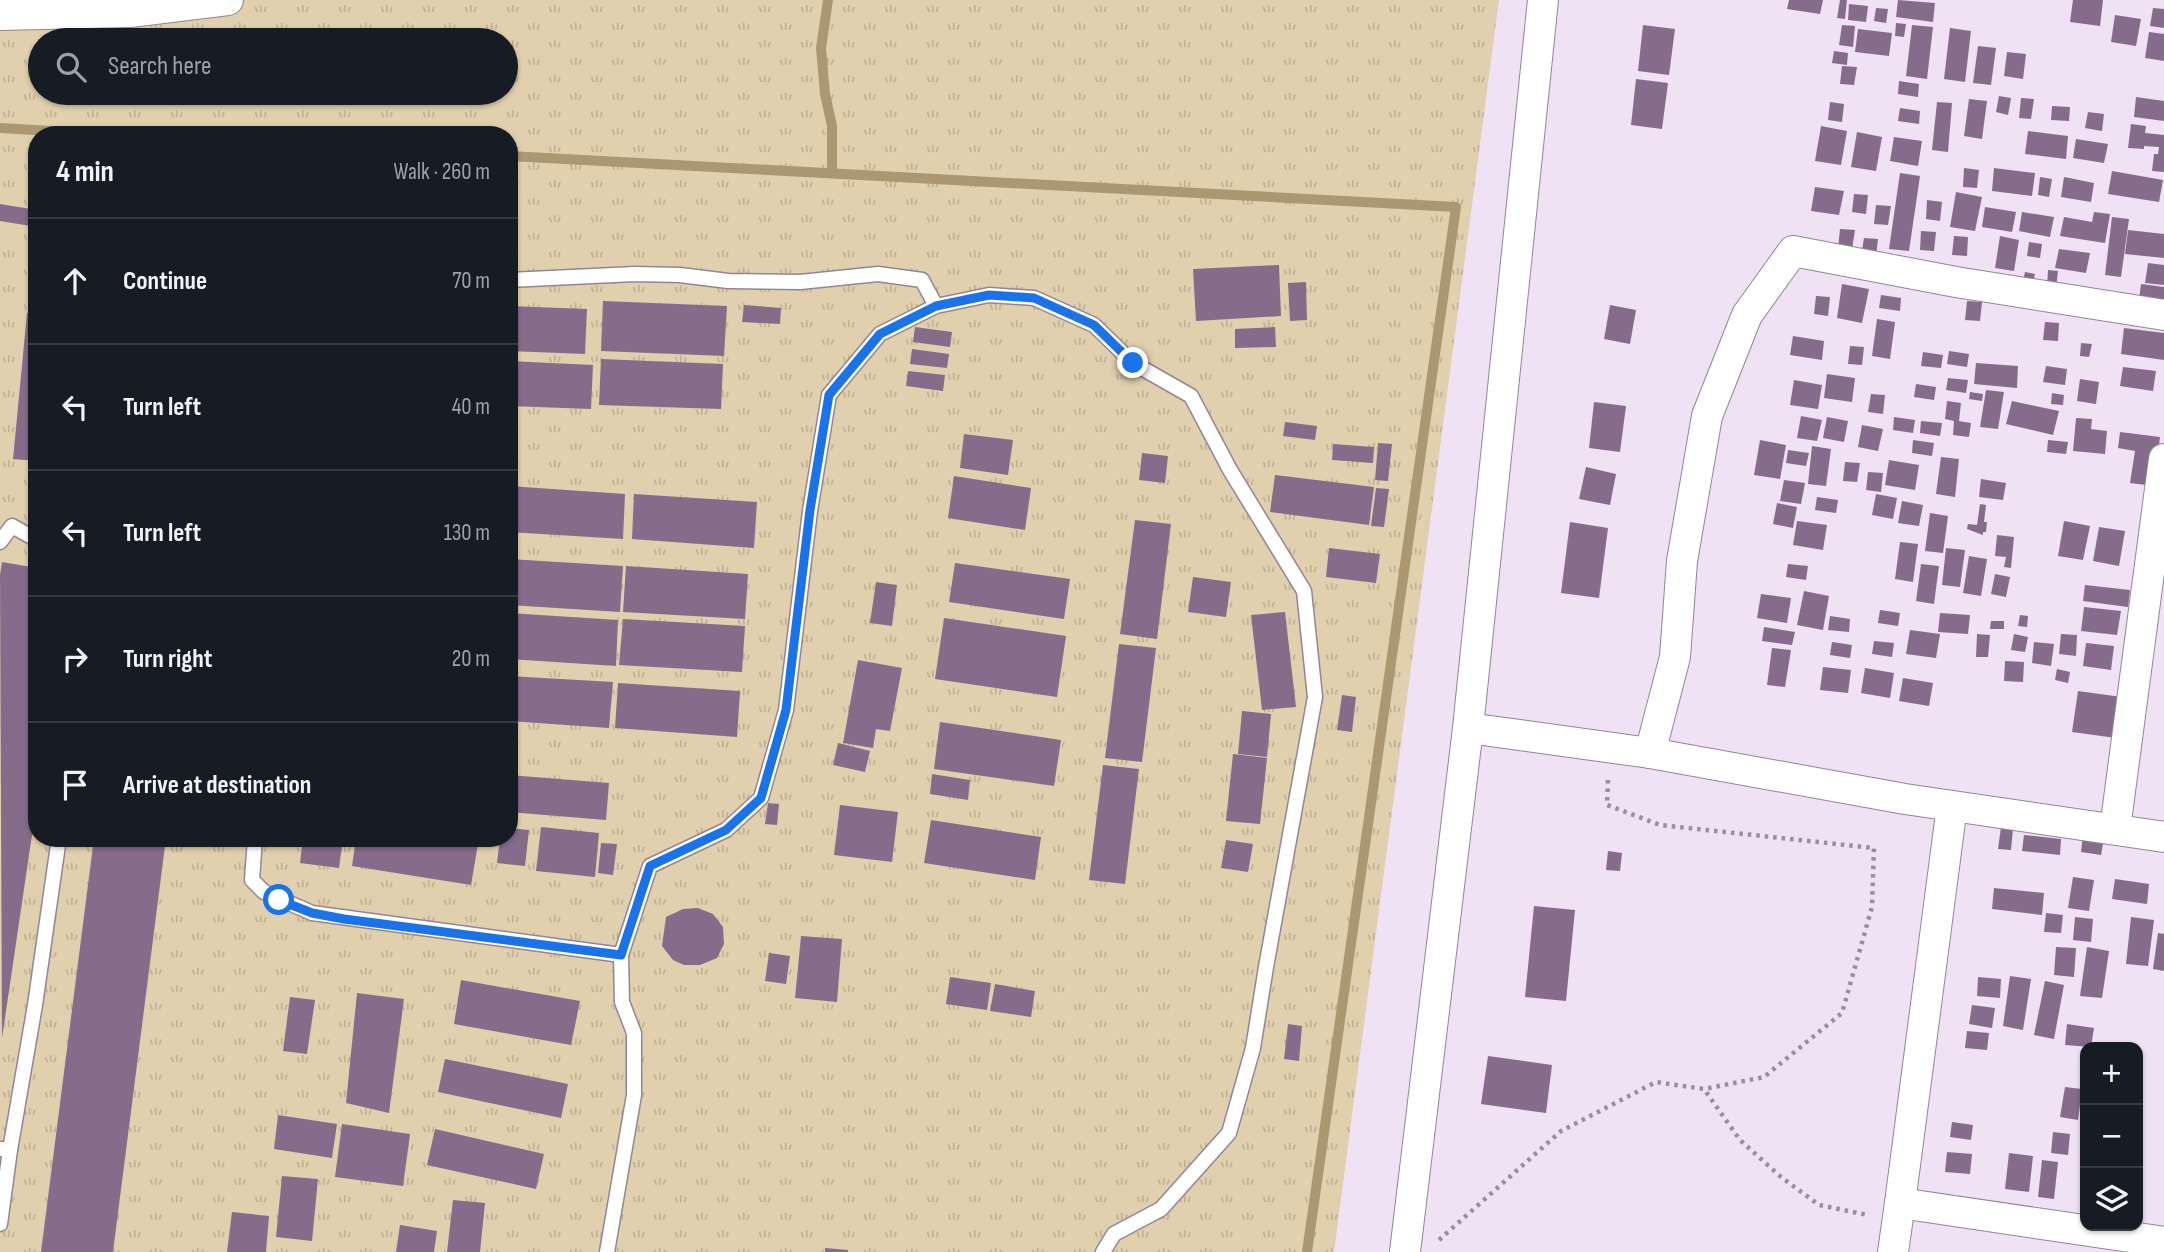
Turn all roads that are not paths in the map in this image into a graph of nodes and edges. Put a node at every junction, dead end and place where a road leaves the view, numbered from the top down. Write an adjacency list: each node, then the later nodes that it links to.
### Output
1 (228, 0): 3 (street)
2 (1543, 0): 10 (street)
3 (0, 15)
4 (518, 280): 5 (lane)
5 (936, 306): 17 (lane); 23 (lane)
6 (2164, 315): 11 (street)
7 (2164, 459): 13 (street)
8 (28, 535): 9 (lane)
9 (0, 542)
10 (1468, 728): 11 (street); 24 (street)
11 (1650, 753): 12 (street)
12 (1952, 806): 13 (street); 19 (street)
13 (2115, 829): 14 (street)
14 (2164, 837)
15 (58, 847): 18 (lane)
16 (254, 847): 17 (lane)
17 (621, 955): 22 (lane)
18 (5, 1149): 20 (lane)
19 (1900, 1203): 21 (street); 25 (street)
20 (0, 1224)
21 (2164, 1242)
22 (607, 1252)
23 (1103, 1252)
24 (1405, 1252)
25 (1894, 1252)

